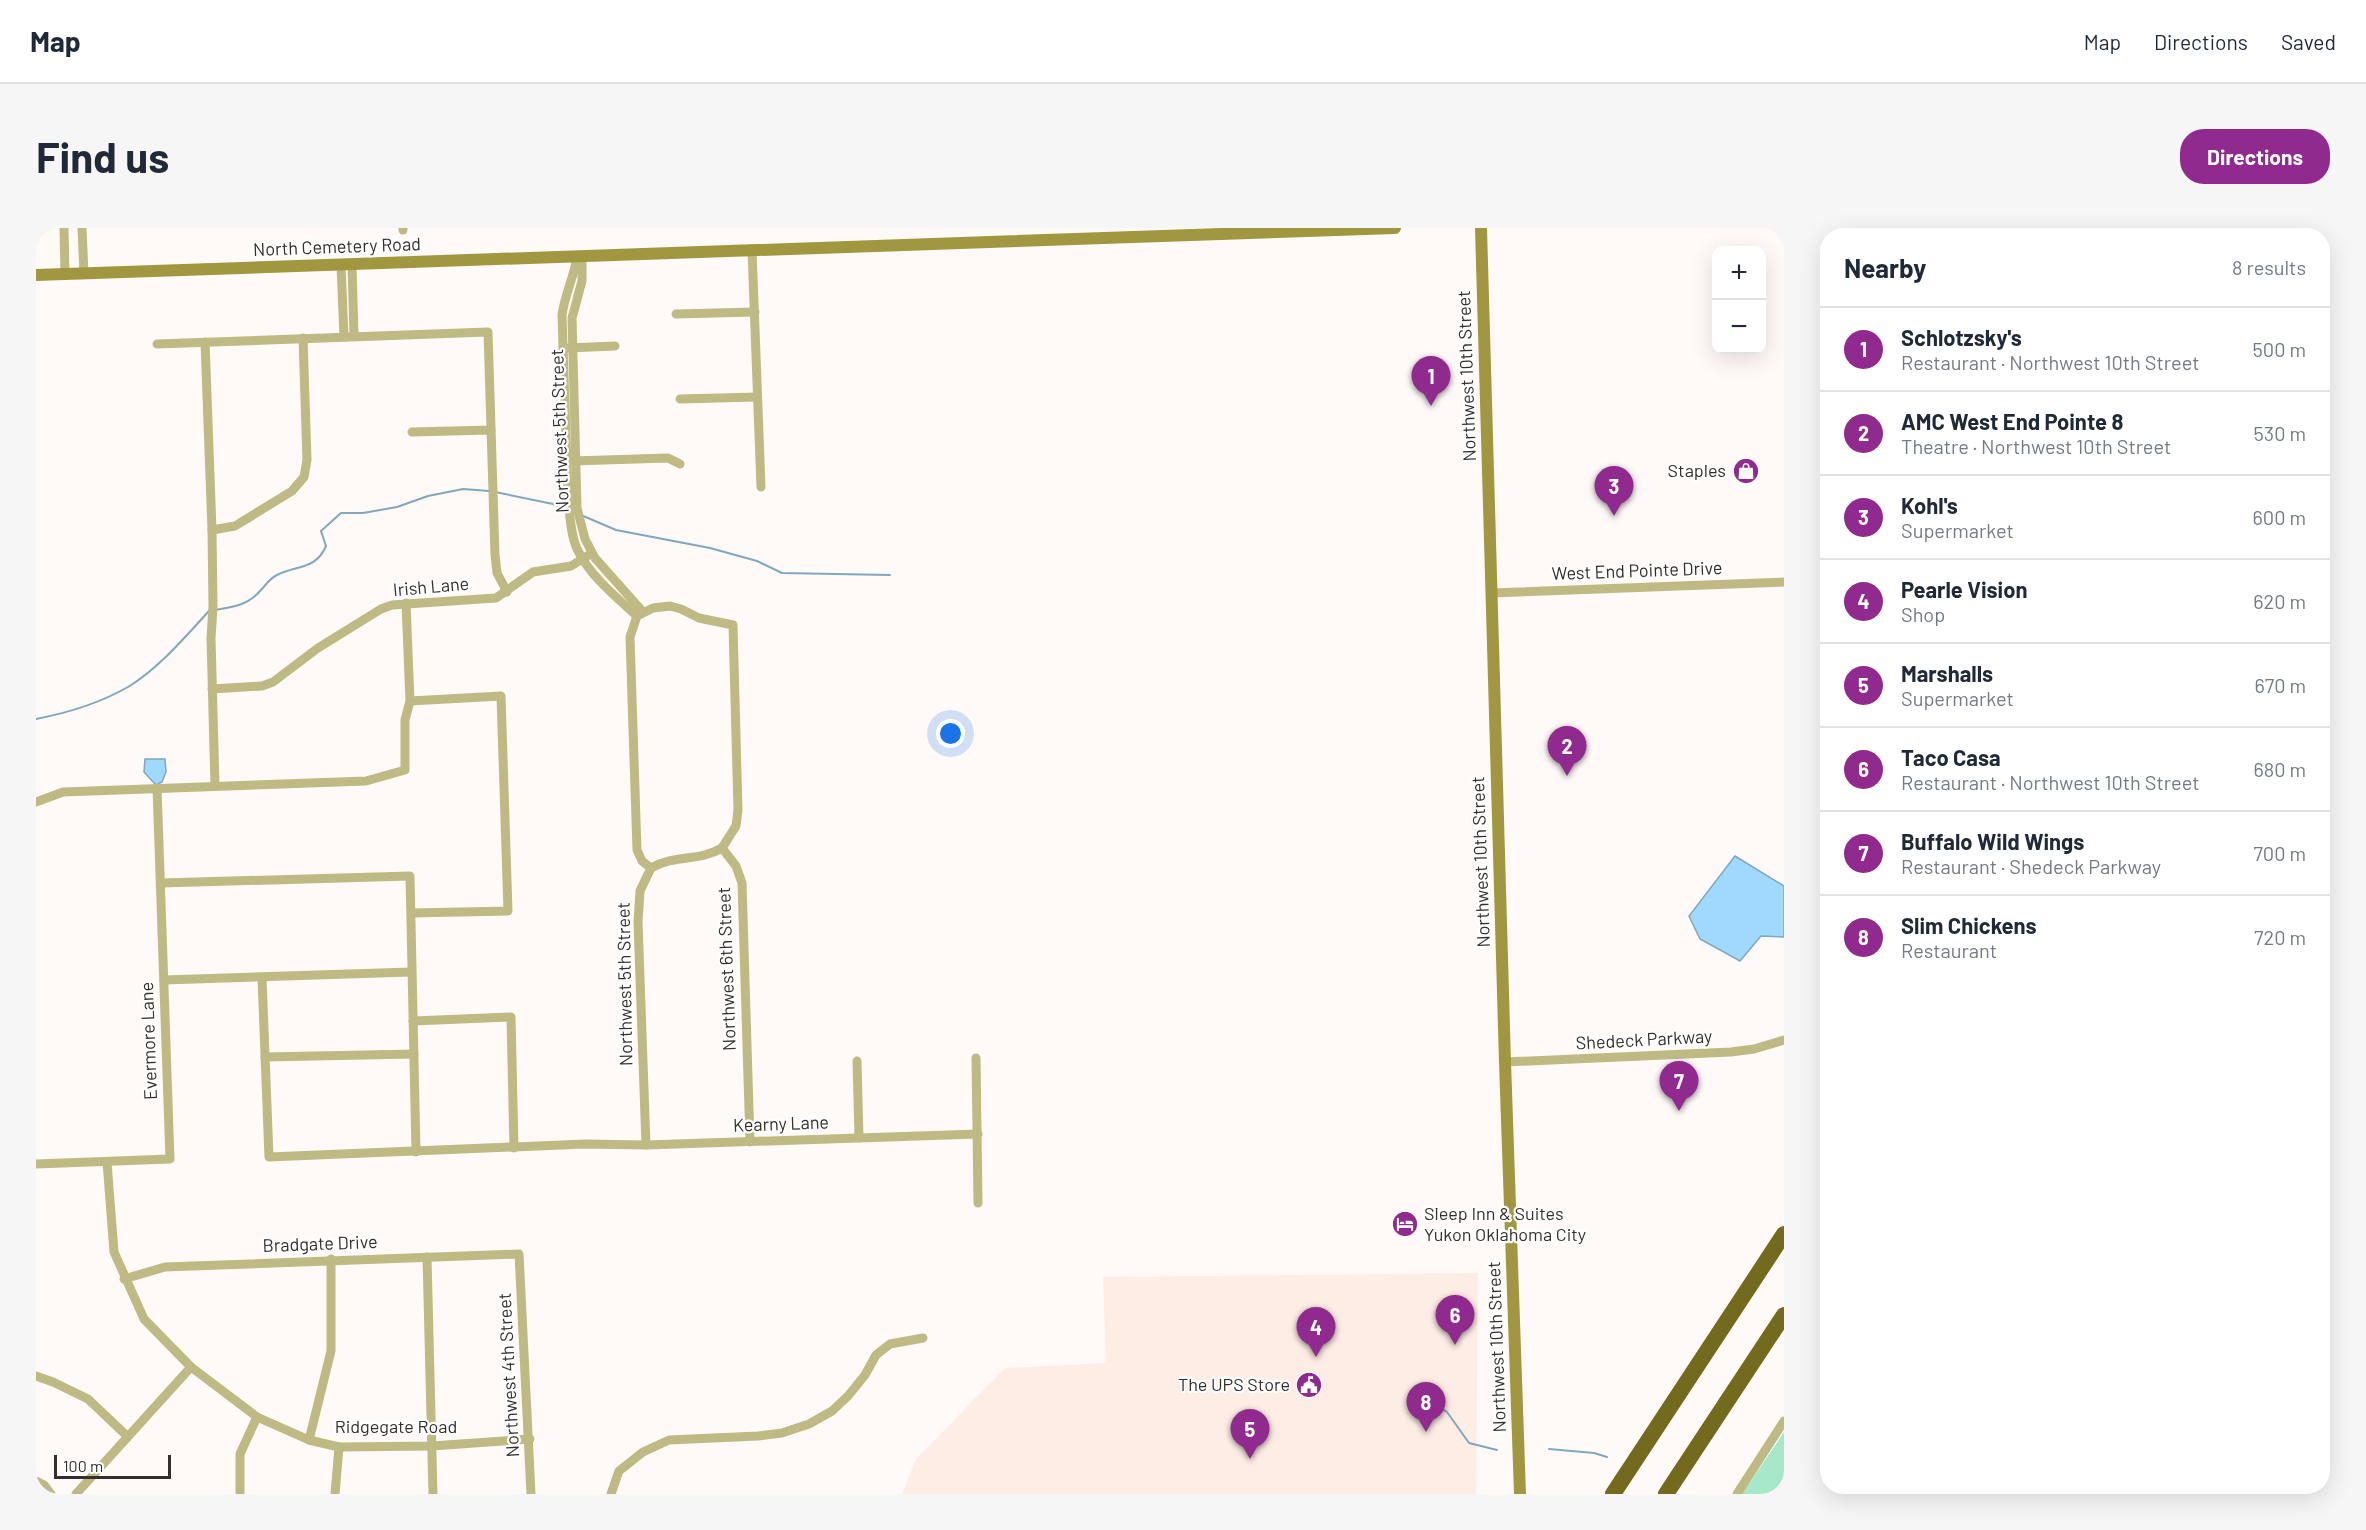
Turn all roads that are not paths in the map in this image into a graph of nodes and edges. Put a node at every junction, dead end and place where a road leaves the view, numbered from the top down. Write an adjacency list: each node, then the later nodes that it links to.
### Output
1 (64, 228): 8 (street)
2 (82, 228): 9 (street)
3 (1395, 228): 5 (street, North Cemetery Road)
4 (1481, 228): 30 (street, Northwest 10th Street)
5 (752, 250): 6 (street, North Cemetery Road); 11 (street)
6 (579, 256): 7 (street, North Cemetery Road); 18 (street, Northwest 5th Street)
7 (346, 265): 9 (street, North Cemetery Road); 13 (street)
8 (65, 274): 9 (street, North Cemetery Road); 10 (street, North Cemetery Road)
9 (84, 274)
10 (36, 275)
11 (754, 312): 12 (street); 19 (street)
12 (676, 314)
13 (349, 336): 14 (street); 21 (street)
14 (303, 338): 15 (street); 26 (street)
15 (205, 342): 16 (street); 26 (street)
16 (158, 344)
17 (615, 346): 18 (street)
18 (568, 348): 23 (street, Northwest 5th Street)
19 (758, 397): 20 (street); 25 (street)
20 (680, 399)
21 (491, 430): 22 (street); 29 (street)
22 (412, 432)
23 (571, 461): 24 (street); 27 (street, Northwest 5th Street)
24 (680, 464)
25 (761, 487)
26 (212, 530): 33 (street)
27 (588, 556): 29 (street, Irish Lane); 32 (street, Northwest 5th Street)
28 (1784, 582): 30 (street, West End Pointe Drive)
29 (507, 592): 31 (street, Irish Lane)
30 (1491, 592): 51 (street, Northwest 10th Street)
31 (406, 603): 33 (street, Irish Lane); 34 (street)
32 (640, 614): 38 (street); 39 (street)
33 (212, 689): 35 (street)
34 (410, 701): 35 (street); 41 (street)
35 (214, 786): 36 (street)
36 (157, 788): 37 (street); 40 (street, Evermore Lane)
37 (36, 802)
38 (722, 848): 39 (street); 54 (street, Northwest 6th Street)
39 (651, 868): 55 (street, Northwest 5th Street)
40 (161, 883): 41 (street); 44 (street, Evermore Lane)
41 (412, 913): 42 (street)
42 (411, 972): 43 (street); 45 (street)
43 (262, 978): 44 (street); 48 (street)
44 (164, 980): 58 (street, Evermore Lane)
45 (413, 1020): 47 (street); 56 (street)
46 (1784, 1040): 51 (street, Shedeck Parkway)
47 (414, 1054): 48 (street); 57 (street)
48 (265, 1057): 57 (street, Kearny Lane)
49 (976, 1058): 52 (street)
50 (857, 1061): 53 (street)
51 (1505, 1062): 85 (street, Northwest 10th Street)
52 (978, 1134): 53 (street, Kearny Lane); 60 (street)
53 (859, 1138): 54 (street, Kearny Lane)
54 (750, 1142): 55 (street, Kearny Lane)
55 (646, 1145): 56 (street, Kearny Lane)
56 (514, 1148): 57 (street, Kearny Lane)
57 (417, 1152)
58 (107, 1161): 59 (street, Evermore Lane); 65 (street, Ridgegate Road)
59 (36, 1164)
60 (978, 1203)
61 (1784, 1234): 86 (highway)
62 (519, 1254): 63 (street, Bradgate Drive); 73 (street, Northwest 4th Street)
63 (427, 1257): 64 (street, Bradgate Drive); 75 (street)
64 (331, 1259): 65 (street, Bradgate Drive); 74 (street)
65 (124, 1279): 68 (street, Ridgegate Road)
66 (1784, 1315): 87 (highway)
67 (923, 1338): 84 (street)
68 (191, 1367): 70 (street, Ridgegate Road); 72 (street)
69 (36, 1376): 72 (street)
70 (258, 1417): 74 (street, Ridgegate Road); 80 (street)
71 (1784, 1421): 88 (street)
72 (127, 1436): 79 (street)
73 (530, 1439): 75 (street, Ridgegate Road); 83 (street, Northwest 4th Street)
74 (309, 1440): 76 (street, Ridgegate Road)
75 (432, 1446): 76 (street, Ridgegate Road); 82 (street)
76 (339, 1447): 81 (street)
77 (36, 1481): 78 (street)
78 (51, 1494)
79 (76, 1494)
80 (240, 1494)
81 (335, 1494)
82 (433, 1494)
83 (531, 1494)
84 (611, 1494)
85 (1520, 1494)
86 (1612, 1494)
87 (1666, 1494)
88 (1737, 1494)

